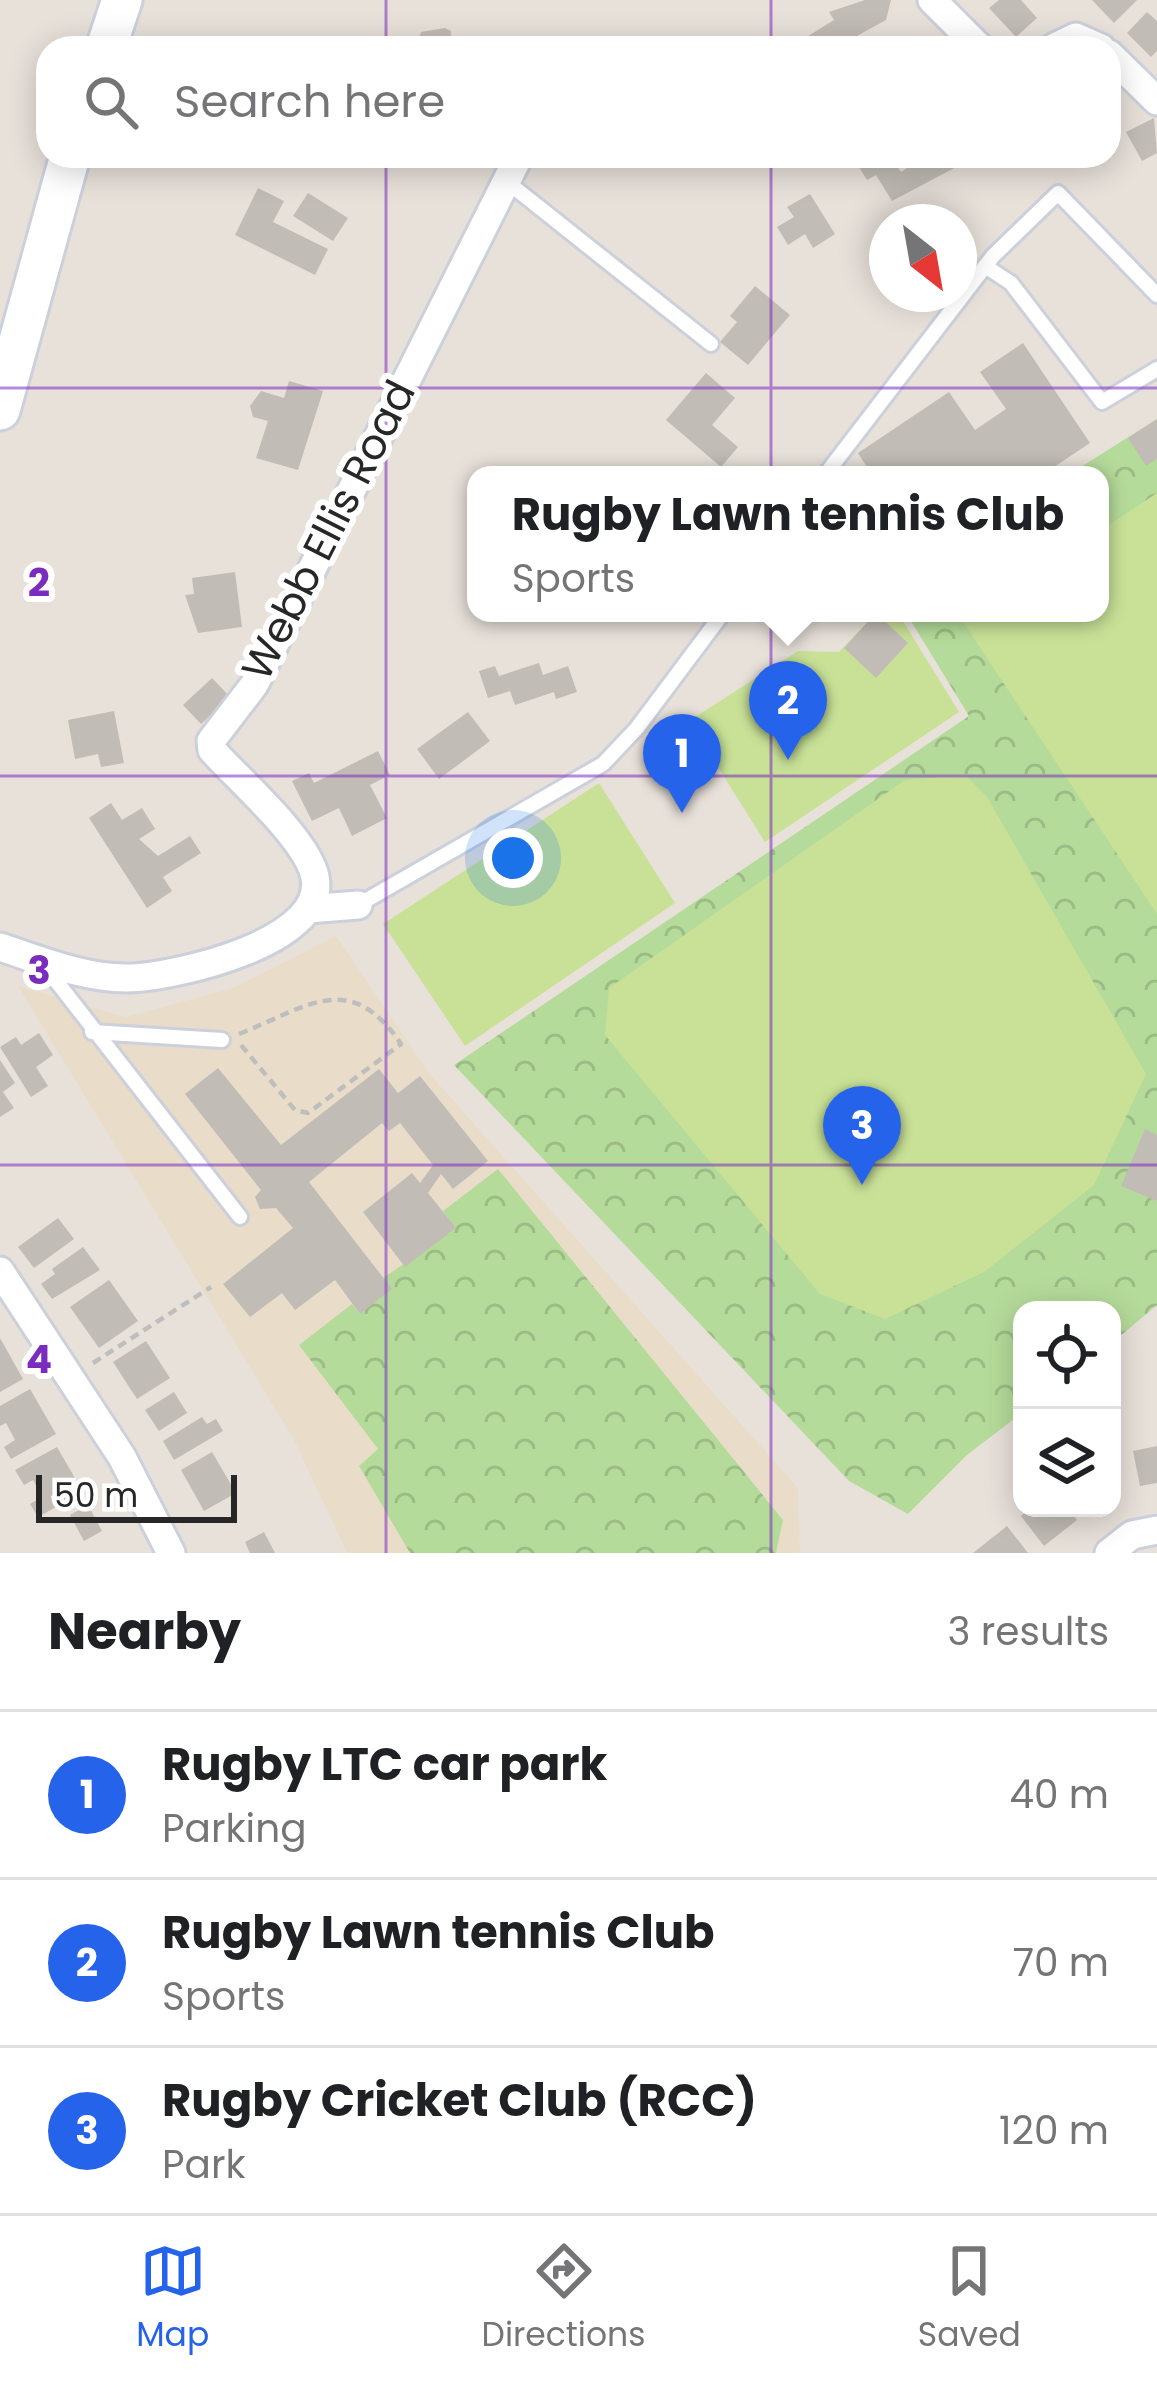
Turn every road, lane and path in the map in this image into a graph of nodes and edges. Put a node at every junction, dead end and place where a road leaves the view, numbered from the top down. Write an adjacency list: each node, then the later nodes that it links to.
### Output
1 (122, 0): 3 (main road)
2 (933, 0): 4 (street)
3 (110, 36)
4 (968, 36)
5 (1121, 65): 6 (street)
6 (1157, 101)
7 (67, 168): 13 (main road)
8 (512, 168): 11 (lane); 17 (street, Webb Ellis Road)
9 (985, 266): 10 (lane); 12 (lane); 14 (lane)
10 (1157, 295)
11 (711, 344)
12 (1157, 369)
13 (0, 410)
14 (831, 466)
15 (716, 622): 16 (lane)
16 (358, 904): 17 (street)
17 (308, 909): 19 (street)
18 (0, 947): 19 (street)
19 (40, 960): 20 (lane)
20 (92, 1032): 21 (lane); 22 (lane)
21 (227, 1038): 21 (path)
22 (240, 1217)
23 (0, 1271): 25 (street)
24 (211, 1287): 25 (path)
25 (68, 1379): 27 (street)
26 (1157, 1530): 28 (street)
27 (171, 1553)
28 (1109, 1553)

